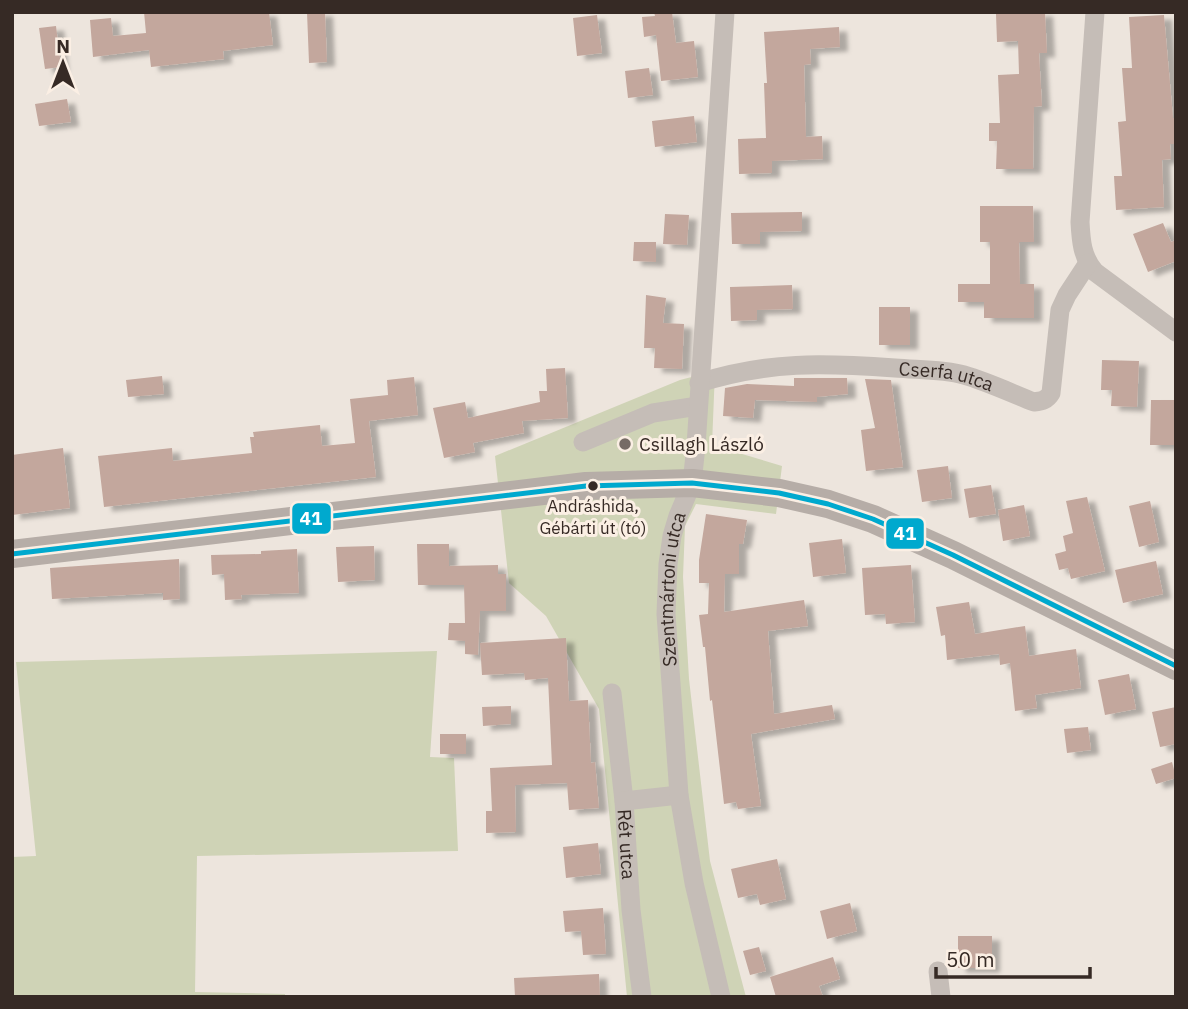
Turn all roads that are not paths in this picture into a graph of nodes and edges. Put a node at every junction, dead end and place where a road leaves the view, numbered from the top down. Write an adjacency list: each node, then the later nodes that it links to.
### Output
1 (725, 12): 5 (street, Szentmártoni utca)
2 (1095, 12): 3 (street)
3 (1088, 263): 4 (street); 5 (street, Cserfa utca)
4 (1176, 332)
5 (699, 383): 6 (street, Szentmártoni utca)
6 (698, 405): 7 (street); 8 (street, Szentmártoni utca)
7 (583, 442)
8 (692, 483): 9 (main road); 10 (main road); 12 (street, Szentmártoni utca)
9 (12, 554)
10 (1176, 666)
11 (612, 693): 13 (street, Rét utca)
12 (679, 795): 13 (street); 17 (street, Szentmártoni utca)
13 (624, 801): 16 (street, Rét utca)
14 (938, 971): 15 (street)
15 (936, 995)
16 (642, 997)
17 (720, 997)

